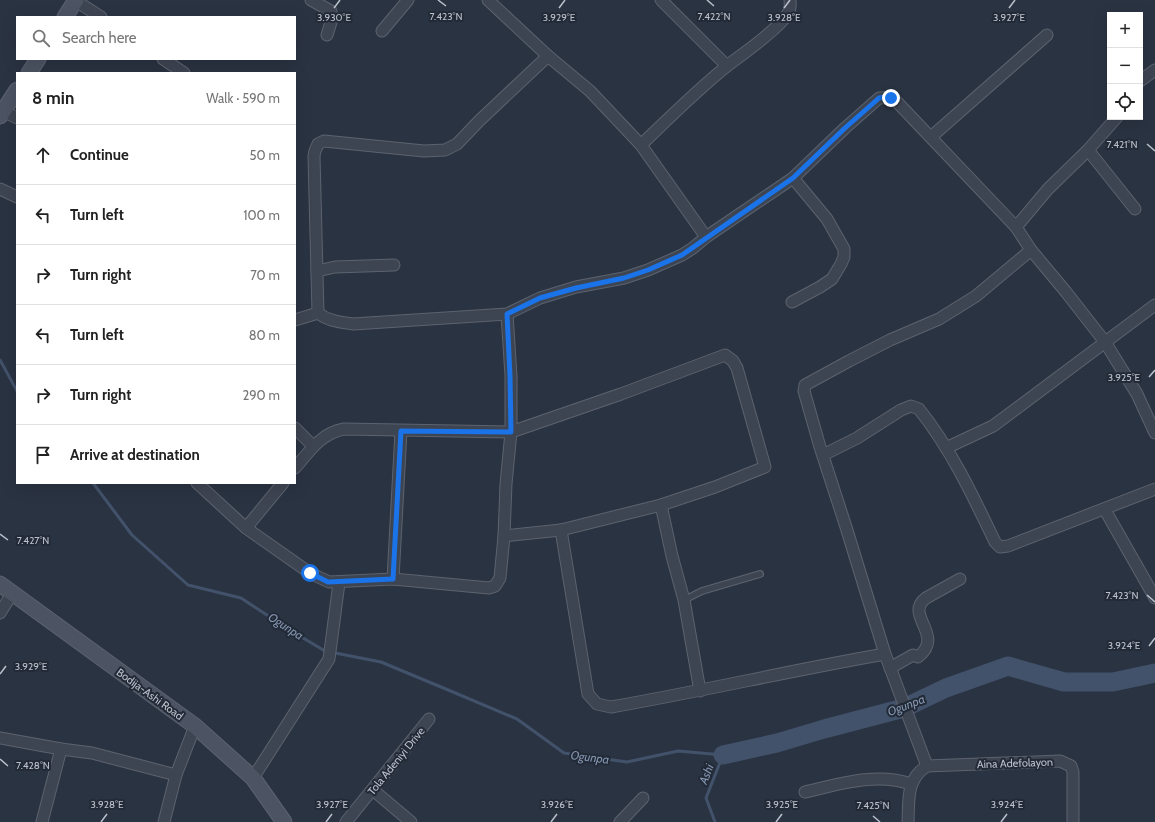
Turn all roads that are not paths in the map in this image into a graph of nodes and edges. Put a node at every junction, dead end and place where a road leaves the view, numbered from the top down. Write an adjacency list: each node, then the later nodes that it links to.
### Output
1 (76, 0): 7 (street); 8 (street)
2 (311, 0): 10 (street)
3 (408, 0): 9 (street)
4 (488, 0): 12 (street)
5 (661, 0): 15 (street)
6 (790, 0): 15 (street)
7 (66, 16)
8 (99, 16)
9 (382, 31)
10 (327, 35)
11 (1046, 35): 24 (street)
12 (548, 56): 25 (street); 35 (street)
13 (37, 60): 17 (street)
14 (164, 60): 18 (street)
15 (727, 66): 25 (street)
16 (1155, 70): 19 (street)
17 (29, 72)
18 (182, 72)
19 (1143, 79)
20 (16, 92): 21 (street)
21 (2, 113): 22 (street)
22 (16, 118)
23 (1114, 120): 26 (street)
24 (931, 137): 27 (street); 31 (street)
25 (641, 145): 32 (street)
26 (1088, 150): 30 (street); 31 (street)
27 (793, 178): 32 (street); 36 (street)
28 (0, 189): 29 (street)
29 (16, 197)
30 (1135, 209)
31 (1016, 227): 33 (street)
32 (706, 237): 39 (street)
33 (1031, 250): 41 (street); 48 (street)
34 (394, 265): 35 (street)
35 (318, 271): 38 (street)
36 (792, 302)
37 (1155, 305): 41 (street)
38 (318, 313): 39 (street); 40 (street)
39 (507, 314): 44 (street)
40 (296, 320)
41 (1105, 342): 45 (street); 47 (street)
42 (296, 429): 46 (street)
43 (401, 431): 44 (street); 46 (street); 59 (street)
44 (511, 432): 53 (street); 57 (street)
45 (1155, 433)
46 (313, 446): 49 (street)
47 (946, 448): 48 (street); 54 (street)
48 (823, 455): 67 (street)
49 (296, 467)
50 (197, 484): 55 (street)
51 (282, 484): 55 (street)
52 (1155, 489): 54 (street)
53 (660, 505): 56 (street); 65 (street)
54 (1104, 510): 64 (street)
55 (246, 528): 61 (street)
56 (561, 530): 57 (street); 69 (street)
57 (504, 536): 59 (street)
58 (760, 574): 65 (lane)
59 (393, 579): 61 (street)
60 (960, 579): 68 (street)
61 (339, 583): 76 (street)
62 (0, 584): 63 (street, Bodija-Ashi Road)
63 (13, 592): 66 (street); 71 (street, Bodija-Ashi Road)
64 (1155, 598)
65 (684, 600): 69 (street)
66 (0, 613)
67 (885, 654): 68 (street); 69 (street)
68 (890, 668): 74 (street)
69 (700, 691)
70 (430, 719): 78 (street, Tola Adeniyi Drive)
71 (194, 726): 75 (street); 76 (street, Bodija-Ashi Road)
72 (0, 738): 73 (street)
73 (61, 749): 75 (street); 81 (street)
74 (927, 766): 77 (street); 88 (street, Aina Adefolayon)
75 (176, 775): 82 (street)
76 (253, 778): 83 (street, Bodija-Ashi Road)
77 (911, 784): 79 (street); 87 (street)
78 (373, 790): 84 (street, Tola Adeniyi Drive); 85 (street)
79 (805, 792)
80 (643, 798): 86 (street)
81 (42, 822)
82 (164, 822)
83 (284, 822)
84 (346, 822)
85 (411, 822)
86 (620, 822)
87 (908, 822)
88 (1074, 822)

